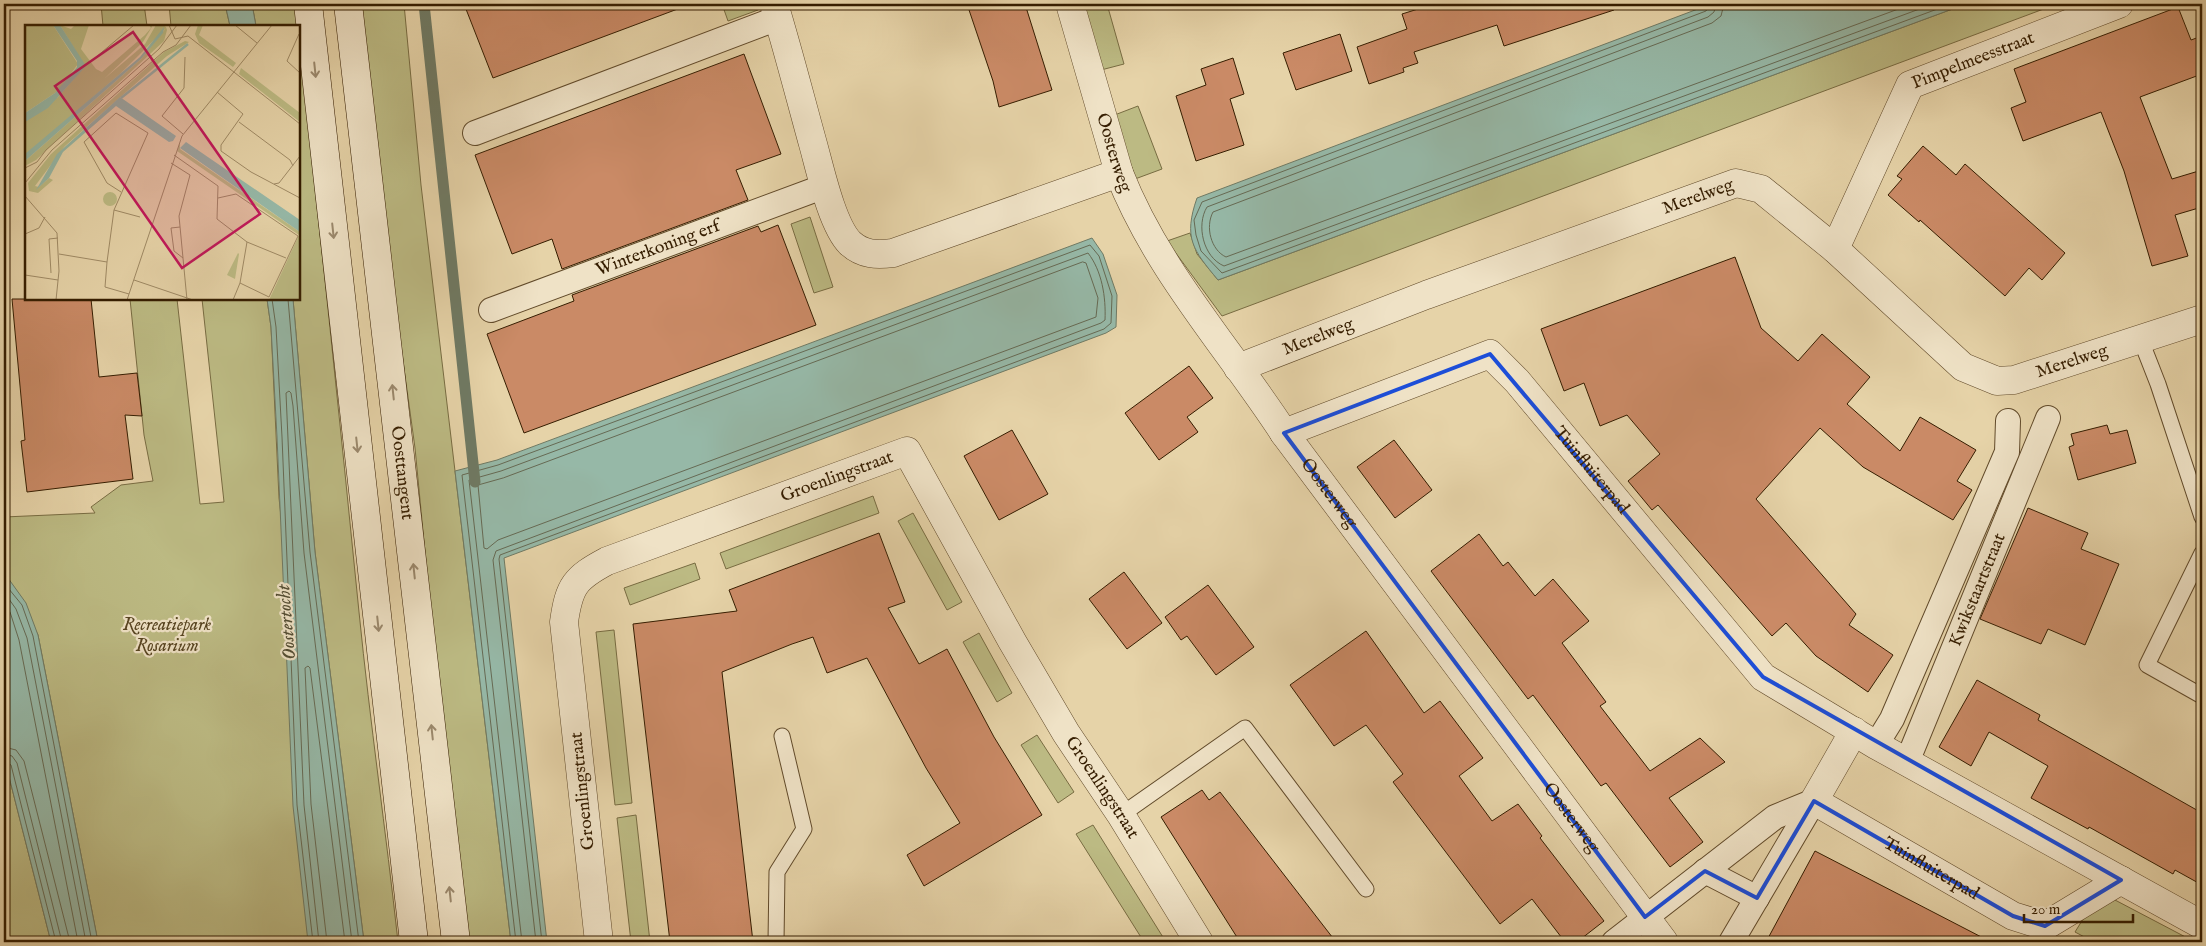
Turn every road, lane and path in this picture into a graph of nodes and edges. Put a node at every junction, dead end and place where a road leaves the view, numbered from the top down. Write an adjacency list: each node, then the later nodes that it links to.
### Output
1 (308, 4): 35 (street, one-way to 35)
2 (348, 4): 36 (street, Oosttangent, one-way to 2)
3 (1070, 4): 7 (street, Oosterweg)
4 (2119, 4): 9 (street, Pimpelmeesstraat)
5 (776, 11): 6 (street); 8 (street)
6 (475, 133)
7 (1119, 173): 8 (street); 13 (street, Oosterweg)
8 (825, 186): 10 (street, Winterkoning erf)
9 (1836, 249): 12 (street, Merelweg); 13 (street, Merelweg)
10 (491, 310)
11 (2202, 319): 12 (street, Merelweg)
12 (2140, 338): 17 (lane)
13 (1238, 368): 16 (street, Oosterweg)
14 (2048, 418): 19 (street, Kwikstaartstraat)
15 (2008, 421): 18 (street, Kwikstaartstraat)
16 (1284, 433): 25 (street, Tuinfluiterpad); 33 (street, Oosterweg)
17 (2202, 517)
18 (1977, 520): 19 (street); 21 (street, Kwikstaartstraat)
19 (2002, 530): 22 (street, Kwikstaartstraat)
20 (2202, 553): 23 (lane)
21 (1954, 575): 22 (street); 25 (street, Kwikstaartstraat)
22 (1979, 586): 26 (street, Kwikstaartstraat)
23 (2202, 696)
24 (782, 736): 38 (lane)
25 (1865, 738): 26 (street, Tuinfluiterpad); 27 (street)
26 (1908, 762): 30 (street, Tuinfluiterpad)
27 (1814, 801): 29 (street); 30 (street, Tuinfluiterpad); 32 (street)
28 (1121, 815): 31 (lane); 37 (street, Groenlingstraat); 39 (street, Groenlingstraat)
29 (1705, 871): 32 (street); 33 (street)
30 (2121, 880): 34 (street, Tuinfluiterpad)
31 (1366, 889)
32 (1757, 898): 42 (street)
33 (1645, 917): 40 (street); 41 (street, Oosterweg)
34 (2202, 925)
35 (414, 942)
36 (456, 942)
37 (599, 942)
38 (776, 942)
39 (1199, 942)
40 (1614, 942)
41 (1664, 942)
42 (1731, 942)

